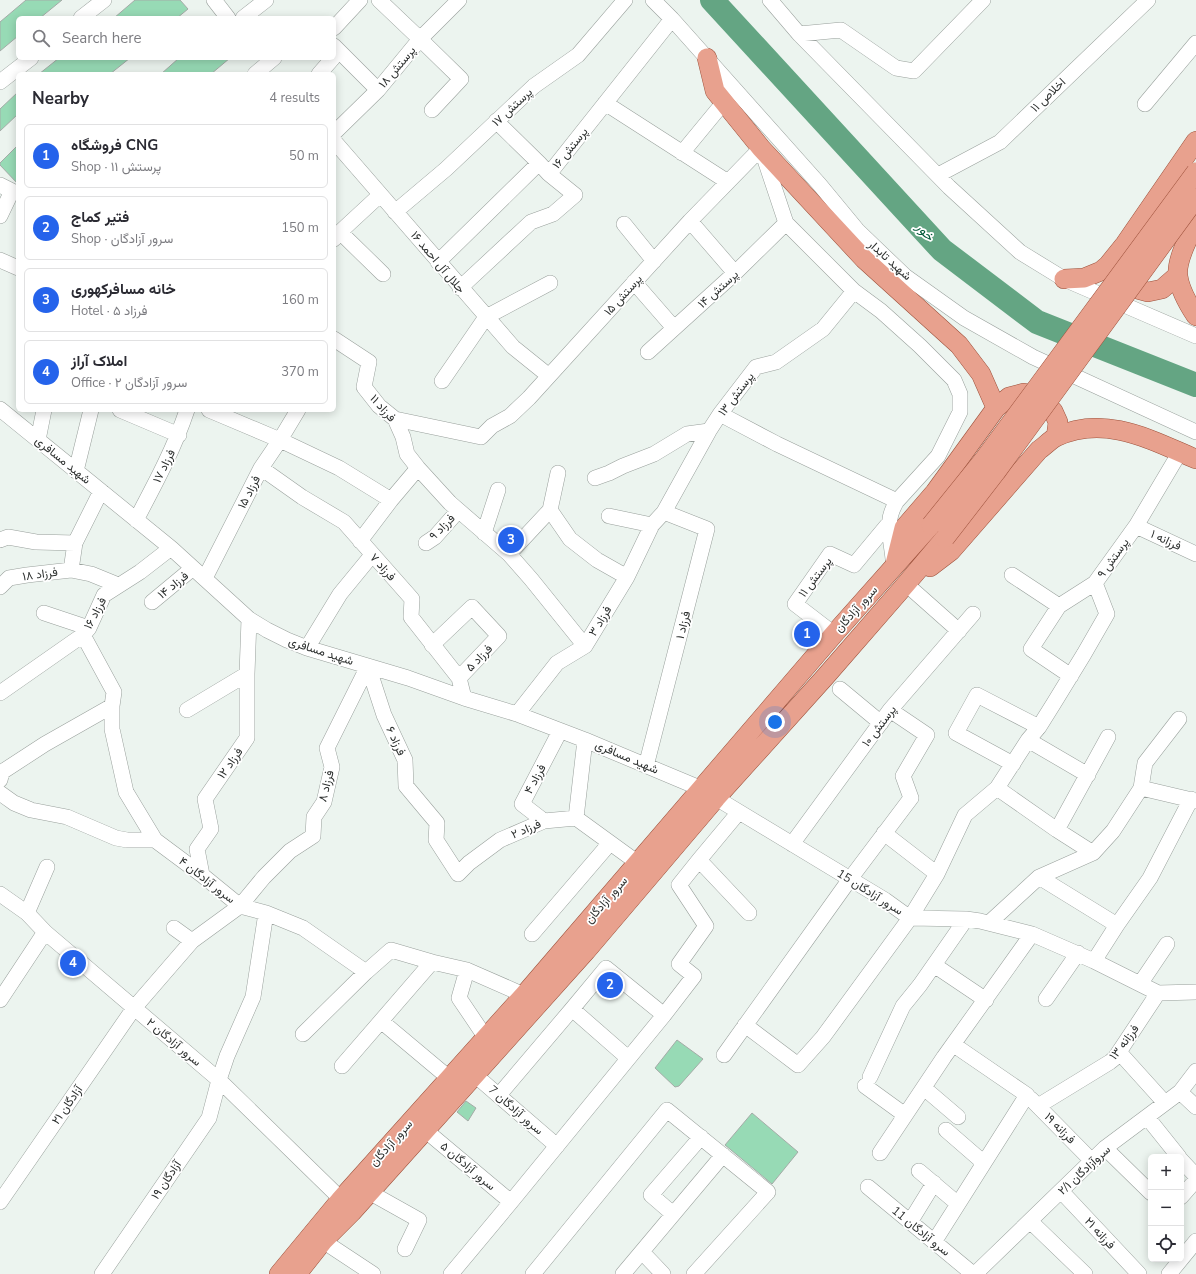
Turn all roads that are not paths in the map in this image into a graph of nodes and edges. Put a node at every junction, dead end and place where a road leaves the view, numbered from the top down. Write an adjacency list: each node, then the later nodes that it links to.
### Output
1 (104, 0): 12 (street)
2 (214, 0): 13 (street)
3 (266, 0): 14 (street)
4 (360, 0): 16 (street)
5 (379, 0): 18 (street)
6 (459, 0): 18 (street, پرستش ۱۸)
7 (625, 0): 33 (street, پرستش ۱۷)
8 (653, 0): 15 (street, شهید تابدار)
9 (770, 0): 17 (street)
10 (983, 0): 17 (street)
11 (1148, 0): 41 (street, اخلاص ۱۱)
12 (84, 16)
13 (226, 16)
14 (246, 16)
15 (672, 19): 21 (street, شهید تابدار); 30 (street, پرستش ۱۶)
16 (336, 26)
17 (799, 34): 41 (street)
18 (420, 39): 28 (street, پرستش ۱۸); 32 (street)
19 (1196, 43): 31 (street)
20 (336, 54): 28 (street)
21 (707, 58): 29 (main road); 85 (street, شهید تابدار)
22 (28, 60): 27 (street)
23 (330, 60): 26 (street)
24 (270, 64): 25 (street)
25 (259, 72)
26 (321, 72)
27 (0, 82)
28 (378, 90): 34 (street, پرستش ۱۸)
29 (724, 102): 37 (main road); 38 (street)
30 (605, 103): 38 (street); 39 (street, پرستش ۱۶)
31 (1145, 104)
32 (432, 110)
33 (496, 121): 39 (street); 46 (street, پرستش ۱۷)
34 (336, 131)
35 (1196, 141): 53 (main road)
36 (336, 143): 44 (street, جلال آل احمد ۱۶)
37 (761, 148): 42 (street, پرستش ۱۵); 50 (street); 74 (main road)
38 (682, 153): 42 (street)
39 (544, 169): 56 (street, پرستش ۱۶); 64 (street)
40 (1196, 172): 117 (main road, سرور آزادگان, bridge)
41 (938, 175): 61 (street)
42 (728, 182): 48 (street, پرستش ۱۵)
43 (0, 185): 47 (street)
44 (380, 195): 46 (street, جلال آل احمد ۱۶); 52 (street)
45 (1196, 198): 123 (main road, سرور آزادگان, bridge)
46 (395, 212): 56 (street, جلال آل احمد ۱۶)
47 (0, 216)
48 (690, 222): 55 (street, پرستش ۱۵); 59 (street)
49 (1196, 222): 60 (main road)
50 (786, 223): 59 (street, پرستش ۱۴); 65 (street)
51 (624, 224): 55 (street)
52 (337, 236): 58 (street)
53 (1125, 244): 60 (main road); 61 (main road)
54 (0, 260): 57 (street)
55 (654, 261): 62 (street, پرستش ۱۵)
56 (438, 262): 64 (street, جلال آل احمد ۱۶)
57 (16, 267)
58 (383, 274)
59 (735, 274): 68 (street, پرستش ۱۴)
60 (1178, 275): 66 (main road)
61 (1064, 279): 69 (street)
62 (634, 282): 68 (street); 72 (street, پرستش ۱۵)
63 (550, 283): 67 (street)
64 (460, 288): 67 (street, جلال آل احمد ۱۶)
65 (854, 291): 81 (street, پرستش ۱۳); 99 (street)
66 (1196, 316)
67 (486, 317): 72 (street, جلال آل احمد ۱۶); 73 (street)
68 (674, 328): 71 (street, پرستش ۱۴)
69 (1196, 336)
70 (336, 340): 83 (street, فرزاد ۱۱)
71 (648, 352)
72 (549, 376): 83 (street, پرستش ۱۵)
73 (442, 381)
74 (996, 408): 87 (main road); 117 (main road)
75 (44, 412): 88 (street)
76 (91, 412): 93 (street)
77 (125, 412): 86 (street)
78 (186, 412): 86 (street, فرزاد ۱۷)
79 (214, 412): 89 (street)
80 (297, 412): 89 (street, فرزاد ۱۵)
81 (720, 414): 84 (street, پرستش ۱۳); 99 (street)
82 (2, 415): 88 (street, شهید مسافری)
83 (395, 419): 92 (street, فرزاد ۱۱)
84 (709, 431): 95 (street); 102 (street, پرستش ۱۳)
85 (1196, 432)
86 (179, 436): 104 (street, فرزاد ۱۷)
87 (1056, 437): 90 (main road); 123 (main road)
88 (38, 440): 93 (street, شهید مسافری)
89 (280, 440): 91 (street, فرزاد ۱۵); 98 (street)
90 (1188, 456): 107 (street, پرستش ۹)
91 (261, 468): 110 (street, فرزاد ۷); 119 (street, فرزاد ۱۵)
92 (418, 468): 98 (street); 101 (street, فرزاد ۱۱)
93 (76, 471): 97 (street, شهید مسافری)
94 (558, 473): 100 (street)
95 (594, 478)
96 (498, 490): 108 (street)
97 (101, 491): 104 (street, شهید مسافری); 112 (street, فرزاد ۱۸)
98 (391, 500): 110 (street)
99 (897, 501): 105 (street)
100 (550, 510): 114 (street); 121 (street)
101 (458, 511): 108 (street, فرزاد ۱۱); 111 (street, فرزاد ۹)
102 (664, 512): 106 (street, فرزاد ۳); 156 (street, فرزاد ۱)
103 (609, 516): 106 (street)
104 (136, 520): 113 (street, شهید مسافری)
105 (889, 523): 117 (street); 133 (street, پرستش ۱۱)
106 (652, 525): 121 (street, فرزاد ۳)
107 (1136, 526): 115 (street, فرزانه ۱); 122 (street, پرستش ۹)
108 (484, 533): 114 (street, فرزاد ۱۱)
109 (0, 540): 112 (street)
110 (360, 541): 116 (street, فرزاد ۷)
111 (426, 543)
112 (75, 544): 118 (street, فرزاد ۱۸)
113 (171, 548): 119 (street, شهید مسافری); 124 (street, فرزاد ۱۶)
114 (509, 554): 135 (street, فرزاد ۱۱)
115 (1196, 554)
116 (372, 555): 134 (street, فرزاد ۷); 136 (street)
117 (894, 567): 133 (main road, سرور آزادگان)
118 (70, 570): 124 (street); 125 (street, فرزاد ۱۸)
119 (199, 573): 126 (street, فرزاد ۱۴); 130 (street, شهید مسافری)
120 (1012, 575): 127 (street)
121 (627, 577): 135 (street, فرزاد ۳)
122 (1095, 583): 127 (street, پرستش ۹); 139 (street)
123 (906, 584): 132 (street); 162 (main road, سرور آزادگان)
124 (118, 585): 131 (street, فرزاد ۱۶)
125 (0, 587)
126 (152, 602)
127 (1058, 606): 139 (street, پرستش ۹)
128 (44, 613): 131 (street)
129 (973, 614): 132 (street, پرستش ۱۰)
130 (249, 619): 136 (street, شهید مسافری); 138 (street, فرزاد ۱۲)
131 (86, 631): 142 (street, فرزاد ۱۶); 144 (street, سرور آزادگان ۴)
132 (959, 631): 146 (street, پرستش ۱۰)
133 (834, 634): 162 (main road, سرور آزادگان)
134 (432, 645): 140 (street, فرزاد ۷); 140 (street, فرزاد ۵)
135 (585, 646): 147 (street, فرزاد ۳)
136 (307, 648): 137 (street, شهید مسافری)
137 (368, 666): 143 (street, شهید مسافری); 176 (street, فرزاد ۶); 182 (street, فرزاد ۸)
138 (247, 674): 145 (street); 178 (street, فرزاد ۱۲)
139 (1071, 676): 150 (street)
140 (459, 678): 143 (street, فرزاد ۷)
141 (840, 689): 149 (street)
142 (0, 693)
143 (464, 698): 147 (street, شهید مسافری)
144 (112, 706): 158 (street); 169 (street, سرور آزادگان ۴)
145 (187, 710)
146 (890, 710): 149 (street, پرستش ۱۰); 168 (street)
147 (517, 714): 151 (street, شهید مسافری)
148 (1179, 719): 160 (street)
149 (881, 723): 171 (street, پرستش ۱۰)
150 (1038, 727): 154 (street); 155 (street)
151 (560, 731): 153 (street, شهید مسافری); 166 (street, فرزاد ۴)
152 (1108, 737): 157 (street)
153 (585, 740): 156 (street, شهید مسافری); 165 (street)
154 (1028, 740): 155 (street); 157 (street)
155 (1013, 764): 159 (street)
156 (646, 766): 162 (street, شهید مسافری)
157 (1088, 775): 167 (street)
158 (0, 780)
159 (997, 788): 167 (street); 177 (street)
160 (1142, 788): 163 (street); 172 (street)
161 (0, 793): 169 (street)
162 (709, 793): 164 (street, سرور آزادگان 15); 174 (main road, سرور آزادگان); 207 (main road, سرور آزادگان)
163 (1193, 800): 189 (street)
164 (740, 812): 171 (street, سرور آزادگان 15); 173 (street)
165 (576, 818): 166 (street, فرزاد ۲); 170 (street)
166 (544, 821): 176 (street, فرزاد ۲)
167 (1057, 830): 172 (street)
168 (884, 833): 177 (street); 180 (street)
169 (156, 840): 178 (street, سرور آزادگان ۴)
170 (610, 843): 174 (street); 192 (street)
171 (792, 844): 180 (street, سرور آزادگان 15)
172 (1093, 853): 179 (street)
173 (699, 860): 185 (street); 211 (street)
174 (638, 863): 207 (main road, سرور آزادگان)
175 (47, 867): 183 (street)
176 (458, 874)
177 (937, 874): 186 (street)
178 (202, 875): 182 (street, سرور آزادگان ۴)
179 (1039, 877): 188 (street); 189 (street)
180 (850, 879): 186 (street, سرور آزادگان 15); 213 (street)
181 (0, 894): 183 (street, سرور آزادگان ۲)
182 (240, 906): 184 (street, سرور آزادگان ۴); 194 (street, آزادگان ۲۱)
183 (27, 913): 191 (street, سرور آزادگان ۲)
184 (266, 913): 201 (street, سرور آزادگان ۴); 224 (street, آزادگان ۱۹)
185 (749, 914)
186 (910, 918): 187 (street, سرور آزادگان 15); 213 (street)
187 (966, 920): 188 (street, سرور آزادگان 15); 199 (street)
188 (989, 923): 193 (street, سرور آزادگان 15)
189 (1117, 924): 197 (street)
190 (174, 928): 194 (street)
191 (46, 932): 206 (street); 209 (street, سرور آزادگان ۲)
192 (532, 934)
193 (1032, 934): 196 (street, سرور آزادگان 15); 208 (street)
194 (192, 941): 209 (street, آزادگان ۲۱)
195 (1167, 944): 202 (street)
196 (1078, 954): 197 (street, سرور آزادگان 15); 205 (street)
197 (1094, 961): 202 (street, سرور آزادگان 15)
198 (432, 962): 200 (street); 201 (street); 212 (street)
199 (934, 965): 208 (street); 232 (street)
200 (467, 970): 207 (street); 215 (street)
201 (366, 972): 214 (street)
202 (1140, 984): 204 (street, سرور آزادگان 15)
203 (1196, 992): 204 (street)
204 (1158, 994): 217 (street, فرزانه ۱۳)
205 (1046, 999)
206 (0, 1000)
207 (530, 1000): 215 (main road, سرور آزادگان); 222 (main road, سرور آزادگان)
208 (986, 1000): 216 (street)
209 (134, 1008): 224 (street, سرور آزادگان ۲); 256 (street, آزادگان ۲۱)
210 (572, 1009): 211 (street); 219 (street); 227 (street)
211 (664, 1015): 219 (street)
212 (381, 1020): 220 (street); 223 (street)
213 (745, 1025): 218 (street)
214 (303, 1034)
215 (486, 1038): 223 (main road, سرور آزادگان)
216 (954, 1045): 225 (street); 228 (street, فرزانه ۱۹)
217 (1119, 1052): 229 (street); 230 (street, فرزانه ۱۳)
218 (724, 1055)
219 (628, 1058): 238 (street)
220 (342, 1066)
221 (1196, 1071): 226 (street, ۲/۱ سروآزادگان)
222 (475, 1075): 227 (street, سرور آزادگان 7); 235 (main road, سرور آزادگان)
223 (449, 1078): 255 (main road, سرور آزادگان)
224 (218, 1080): 255 (street, سرور آزادگان ۲); 267 (street, آزادگان ۱۹)
225 (924, 1088): 232 (street); 233 (street)
226 (1180, 1092): 229 (street, ۲/۱ سروآزادگان); 231 (street)
227 (499, 1095): 238 (street, سرور آزادگان 7)
228 (1027, 1095): 230 (street, فرزانه ۱۹); 244 (street)
229 (1165, 1103): 234 (street, ۲/۱ سروآزادگان)
230 (1038, 1106): 243 (street, فرزانه ۱۹)
231 (1196, 1107)
232 (905, 1115): 240 (street)
233 (958, 1117)
234 (1146, 1117): 239 (street, ۲/۱ سروآزادگان); 241 (street)
235 (424, 1130): 253 (main road, سرور آزادگان); 257 (street, سرور آزادگان ۵)
236 (946, 1130): 244 (street)
237 (701, 1138): 242 (street); 259 (street); 272 (street)
238 (557, 1146): 257 (street)
239 (1105, 1148): 243 (street, ۲/۱ سروآزادگان); 251 (street)
240 (880, 1153)
241 (1177, 1154)
242 (723, 1155): 259 (street); 275 (street)
243 (1092, 1160): 252 (street, ۲/۱ سروآزادگان)
244 (984, 1163): 258 (street)
245 (1184, 1163): 247 (street)
246 (919, 1171): 249 (street)
247 (1196, 1176)
248 (1196, 1180): 254 (street)
249 (934, 1183): 258 (street); 261 (street)
250 (868, 1187): 261 (street, سرو آزادگان 11)
251 (1148, 1190)
252 (1061, 1191): 260 (street, ۲/۱ سروآزادگان); 278 (street, فرزانه ۲۱)
253 (370, 1192): 262 (main road, سرور آزادگان); 265 (street)
254 (1184, 1194)
255 (341, 1199): 268 (main road, سرور آزادگان)
256 (0, 1202)
257 (511, 1202): 271 (street)
258 (958, 1204): 263 (street)
259 (673, 1214): 266 (street)
260 (1030, 1221): 276 (street, ۲/۱ سروآزادگان); 277 (street)
261 (910, 1222): 263 (street, سرو آزادگان 11)
262 (324, 1241): 269 (main road, سرور آزادگان); 270 (street)
263 (934, 1242): 276 (street, سرو آزادگان 11)
264 (1189, 1245): 279 (street)
265 (405, 1249)
266 (642, 1252): 273 (street); 274 (street)
267 (102, 1274)
268 (279, 1274)
269 (297, 1274)
270 (373, 1274)
271 (451, 1274)
272 (533, 1274)
273 (623, 1274)
274 (663, 1274)
275 (694, 1274)
276 (974, 1274)
277 (1085, 1274)
278 (1139, 1274)
279 (1169, 1274)

